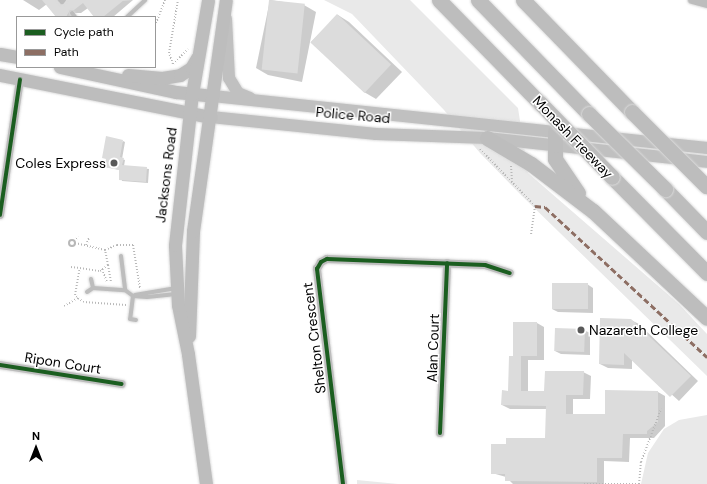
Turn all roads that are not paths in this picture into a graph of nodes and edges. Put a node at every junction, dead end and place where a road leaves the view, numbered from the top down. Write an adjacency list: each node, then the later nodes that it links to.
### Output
1 (60, 0): 2 (lane)
2 (64, 0)
3 (145, 0): 13 (lane)
4 (208, 0): 14 (main road, Jacksons Road)
5 (439, 0): 39 (highway, Monash Freeway, bridge)
6 (478, 0): 35 (highway, Monash Freeway, bridge)
7 (523, 0): 32 (highway, bridge)
8 (692, 0): 9 (street)
9 (707, 4)
10 (226, 5): 22 (main road, Jacksons Road); 23 (main road)
11 (72, 13): 12 (lane)
12 (74, 16)
13 (128, 16)
14 (194, 50): 18 (main road); 21 (main road, Jacksons Road)
15 (0, 54): 16 (main road)
16 (16, 57)
17 (65, 68): 21 (main road, Police Road)
18 (72, 68)
19 (0, 75): 20 (main road, Police Road)
20 (20, 79): 25 (main road, Police Road); 34 (street)
21 (192, 94): 22 (main road, Police Road); 25 (main road, Jacksons Road)
22 (213, 96): 23 (main road, Police Road); 26 (main road, Jacksons Road)
23 (258, 101): 24 (main road, Police Road)
24 (350, 112): 27 (main road); 28 (main road, Police Road)
25 (189, 114): 26 (main road, Police Road); 43 (main road, Jacksons Road)
26 (211, 117): 27 (main road, Police Road); 48 (main road, Jacksons Road)
27 (376, 134): 29 (main road, Police Road)
28 (555, 138): 29 (main road, Police Road); 30 (main road, Police Road); 31 (main road, Police Road); 33 (highway)
29 (482, 142): 33 (highway)
30 (706, 149)
31 (707, 162)
32 (706, 186)
33 (593, 211): 46 (highway)
34 (0, 215)
35 (707, 232)
36 (121, 256): 42 (lane)
37 (447, 263): 38 (street, Shelton Crescent); 51 (street, Alan Court); 53 (street, Shelton Crescent)
38 (510, 273)
39 (707, 273)
40 (91, 279): 41 (lane)
41 (93, 288): 42 (lane); 44 (lane)
42 (125, 290): 45 (lane)
43 (176, 291): 45 (lane); 48 (main road, Jacksons Road)
44 (87, 292)
45 (133, 296): 47 (lane)
46 (707, 318)
47 (136, 320)
48 (188, 354): 52 (main road, Jacksons Road)
49 (0, 365): 50 (street, Ripon Court)
50 (122, 384)
51 (440, 433)
52 (206, 484)
53 (342, 484)

